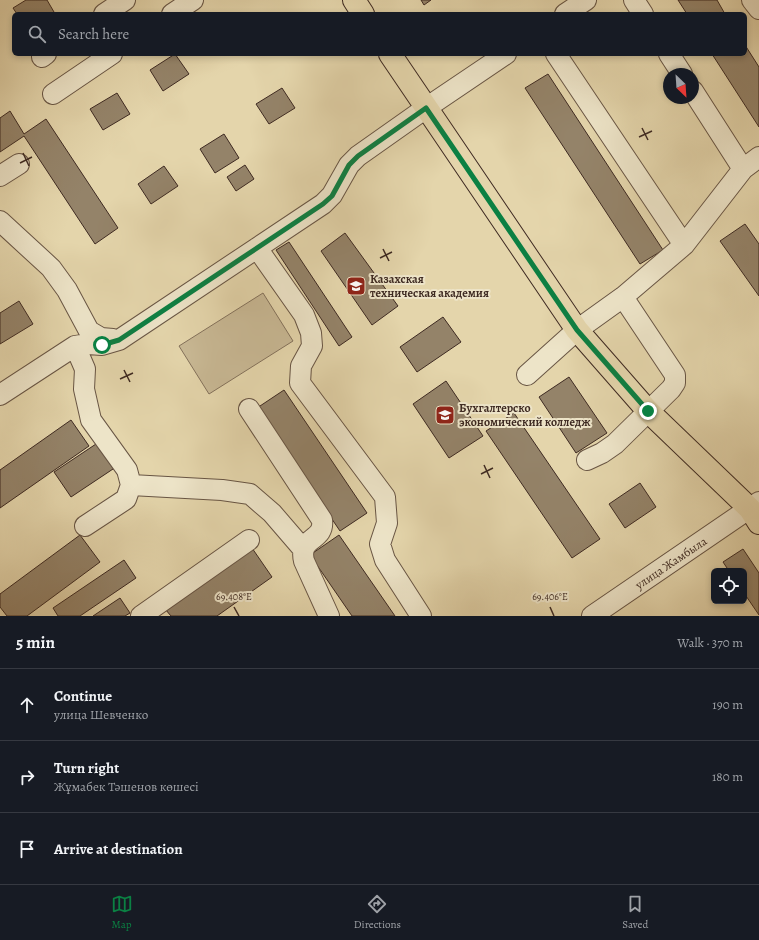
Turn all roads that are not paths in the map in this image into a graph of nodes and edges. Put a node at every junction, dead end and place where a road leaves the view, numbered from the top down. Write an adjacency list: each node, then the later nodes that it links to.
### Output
1 (125, 0): 7 (street)
2 (193, 0): 8 (street)
3 (354, 0): 9 (main road)
4 (634, 0): 10 (street)
5 (752, 0): 6 (street)
6 (759, 9)
7 (107, 12)
8 (175, 12)
9 (362, 12)
10 (642, 12)
11 (109, 56): 17 (street)
12 (391, 56): 19 (main road)
13 (503, 56): 19 (street)
14 (557, 56): 25 (street)
15 (670, 56): 16 (street)
16 (678, 68)
17 (53, 94)
18 (699, 100): 22 (street)
19 (426, 108): 26 (street); 28 (main road)
20 (759, 157): 22 (street)
21 (19, 164): 23 (street)
22 (743, 169): 25 (street)
23 (0, 176)
24 (0, 220): 29 (street)
25 (684, 244): 27 (street)
26 (257, 248): 29 (street); 43 (street)
27 (623, 297): 28 (street); 34 (street)
28 (577, 330): 31 (street); 34 (main road)
29 (119, 340): 30 (street)
30 (75, 346): 32 (street); 36 (street)
31 (527, 375)
32 (0, 395)
33 (249, 409): 40 (street)
34 (648, 411): 35 (street); 37 (main road)
35 (587, 460)
36 (130, 485): 38 (street); 40 (street)
37 (756, 512): 44 (street, улица Жамбыла)
38 (85, 526)
39 (249, 540): 41 (street)
40 (303, 549): 42 (street)
41 (141, 616)
42 (329, 616)
43 (421, 616)
44 (592, 616)

